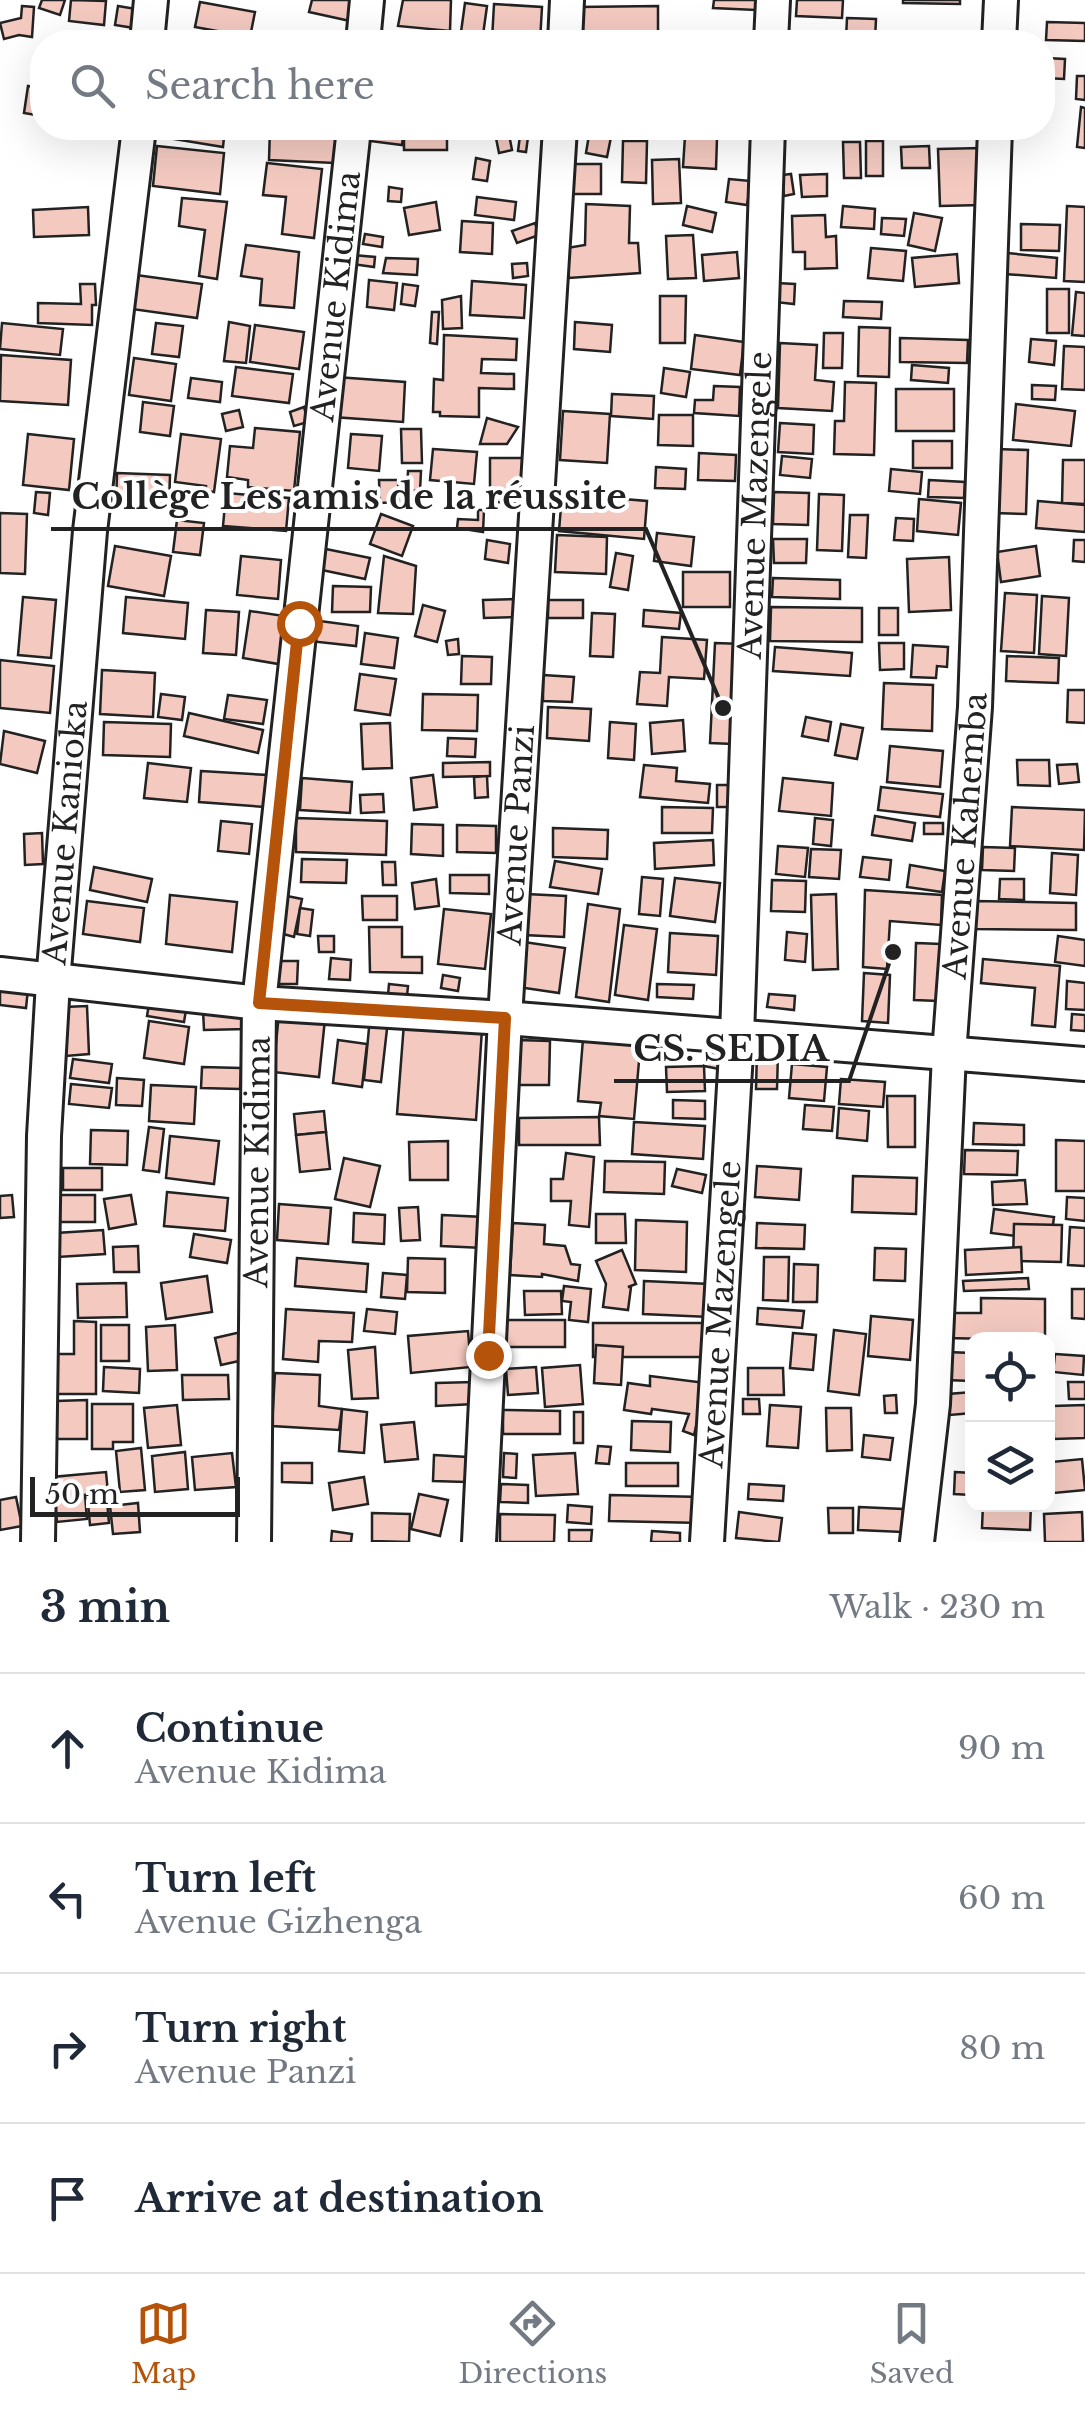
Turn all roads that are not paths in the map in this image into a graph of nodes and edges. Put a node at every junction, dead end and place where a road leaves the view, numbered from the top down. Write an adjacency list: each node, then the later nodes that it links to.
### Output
1 (151, 0): 6 (street)
2 (367, 0): 7 (street)
3 (567, 0): 8 (street)
4 (773, 0): 9 (street)
5 (1001, 0): 10 (street)
6 (148, 30)
7 (364, 30)
8 (566, 30)
9 (772, 30)
10 (1000, 30)
11 (137, 140): 17 (street, Avenue Kanioka)
12 (353, 140): 18 (street, Avenue Kidima)
13 (559, 140): 19 (street, Avenue Panzi)
14 (768, 140): 20 (street, Avenue Mazengele)
15 (996, 140): 21 (street, Avenue Kahemba)
16 (0, 974): 17 (street)
17 (52, 982): 18 (street); 23 (street, Avenue Kanioka)
18 (259, 1003): 19 (street); 24 (street, Avenue Kidima)
19 (505, 1018): 20 (street); 25 (street, Avenue Panzi)
20 (737, 1036): 21 (street); 26 (street, Avenue Mazengele)
21 (950, 1054): 22 (street); 27 (street, Avenue Kahemba)
22 (1085, 1064)
23 (38, 1542)
24 (254, 1542)
25 (479, 1542)
26 (706, 1542)
27 (917, 1542)

